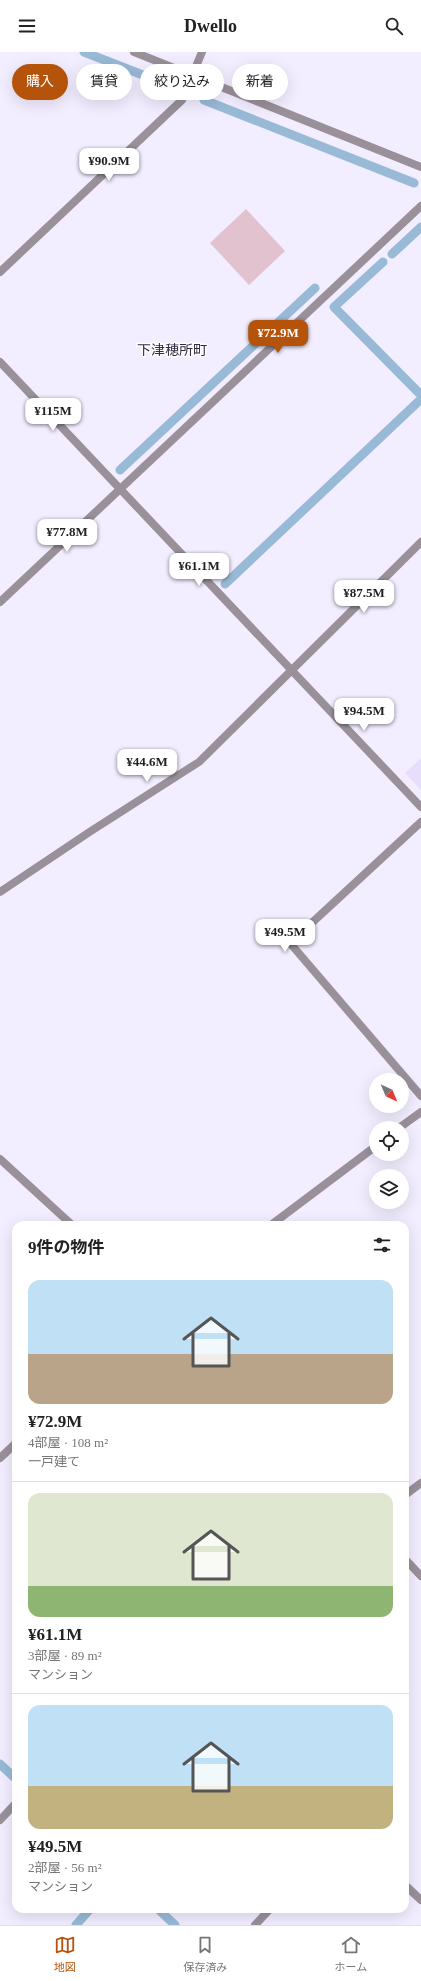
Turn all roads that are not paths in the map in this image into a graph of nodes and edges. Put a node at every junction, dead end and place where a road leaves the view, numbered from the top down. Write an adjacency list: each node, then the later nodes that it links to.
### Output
1 (134, 52): 3 (street)
2 (202, 52): 4 (street)
3 (165, 64)
4 (197, 64)
5 (224, 88): 7 (street)
6 (182, 100): 9 (street)
7 (421, 167)
8 (421, 206): 11 (street)
9 (0, 272)
10 (0, 362): 11 (street)
11 (120, 489): 13 (street); 14 (street)
12 (421, 542): 14 (street)
13 (0, 602)
14 (293, 671): 15 (street); 17 (street)
15 (421, 807)
16 (421, 822): 18 (street)
17 (0, 892)
18 (421, 1096)
19 (421, 1112): 20 (street)
20 (409, 1121)
21 (369, 1151): 24 (street)
22 (0, 1159): 23 (street)
23 (68, 1221)
24 (276, 1221)
25 (12, 1449): 26 (street)
26 (0, 1458)
27 (421, 1483): 28 (street)
28 (409, 1492)
29 (409, 1563): 30 (street)
30 (421, 1576)
31 (12, 1807): 32 (street)
32 (0, 1820)
33 (409, 1889): 34 (street)
34 (421, 1900)
35 (266, 1913): 36 (street)
36 (255, 1925)

